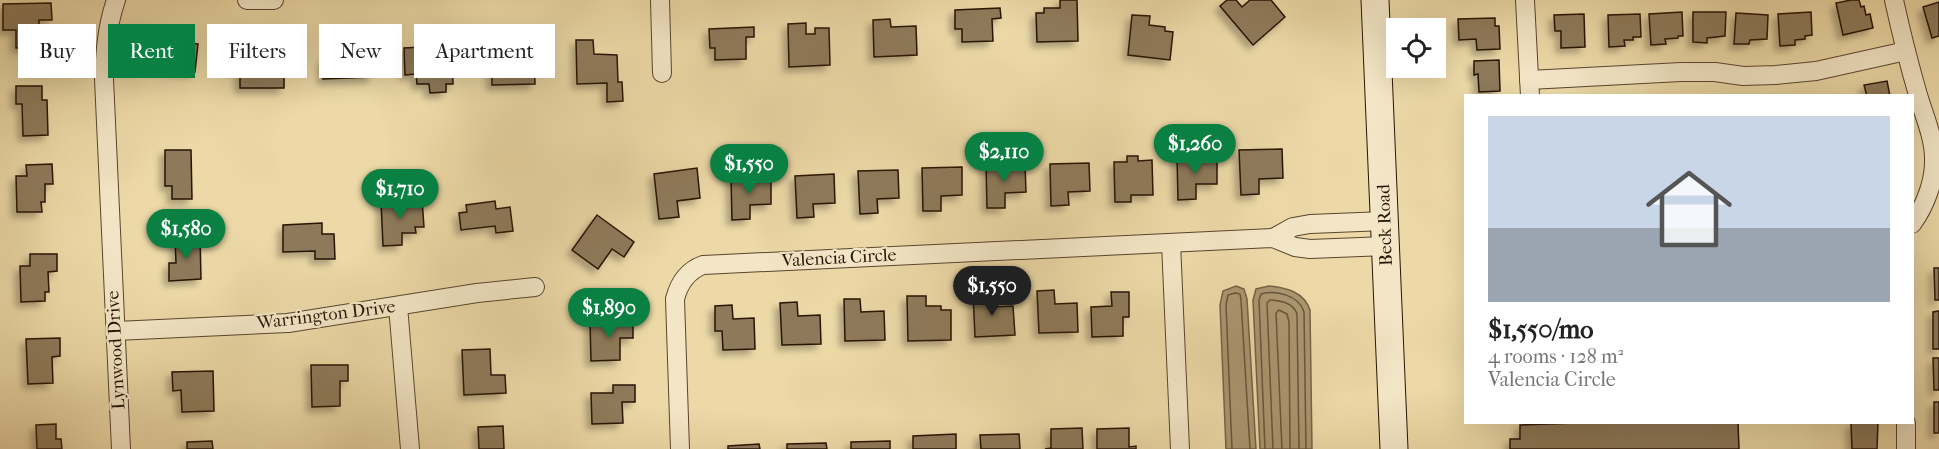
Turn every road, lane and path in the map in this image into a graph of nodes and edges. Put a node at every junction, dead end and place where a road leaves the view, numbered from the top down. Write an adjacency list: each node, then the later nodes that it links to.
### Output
1 (116, 0): 17 (street, Lynwood Drive)
2 (247, 0): 3 (street)
3 (274, 0)
4 (660, 0): 9 (street)
5 (1376, 0): 12 (main road, Beck Road)
6 (1525, 0): 10 (street)
7 (1894, 0): 8 (street)
8 (1905, 51): 10 (street); 11 (street)
9 (662, 73)
10 (1529, 88)
11 (1914, 221)
12 (1385, 233): 13 (street, Valencia Circle); 13 (street, Valencia Circle); 23 (main road, Beck Road)
13 (1273, 238): 14 (street, Valencia Circle)
14 (1171, 243): 21 (street, Valencia Circle); 22 (street)
15 (535, 287): 16 (street, Warrington Drive)
16 (398, 306): 17 (street, Warrington Drive); 20 (street)
17 (116, 331): 19 (street, Lynwood Drive)
18 (1906, 424): 24 (street)
19 (121, 449)
20 (410, 449)
21 (680, 449)
22 (1180, 449)
23 (1394, 449)
24 (1906, 449)

